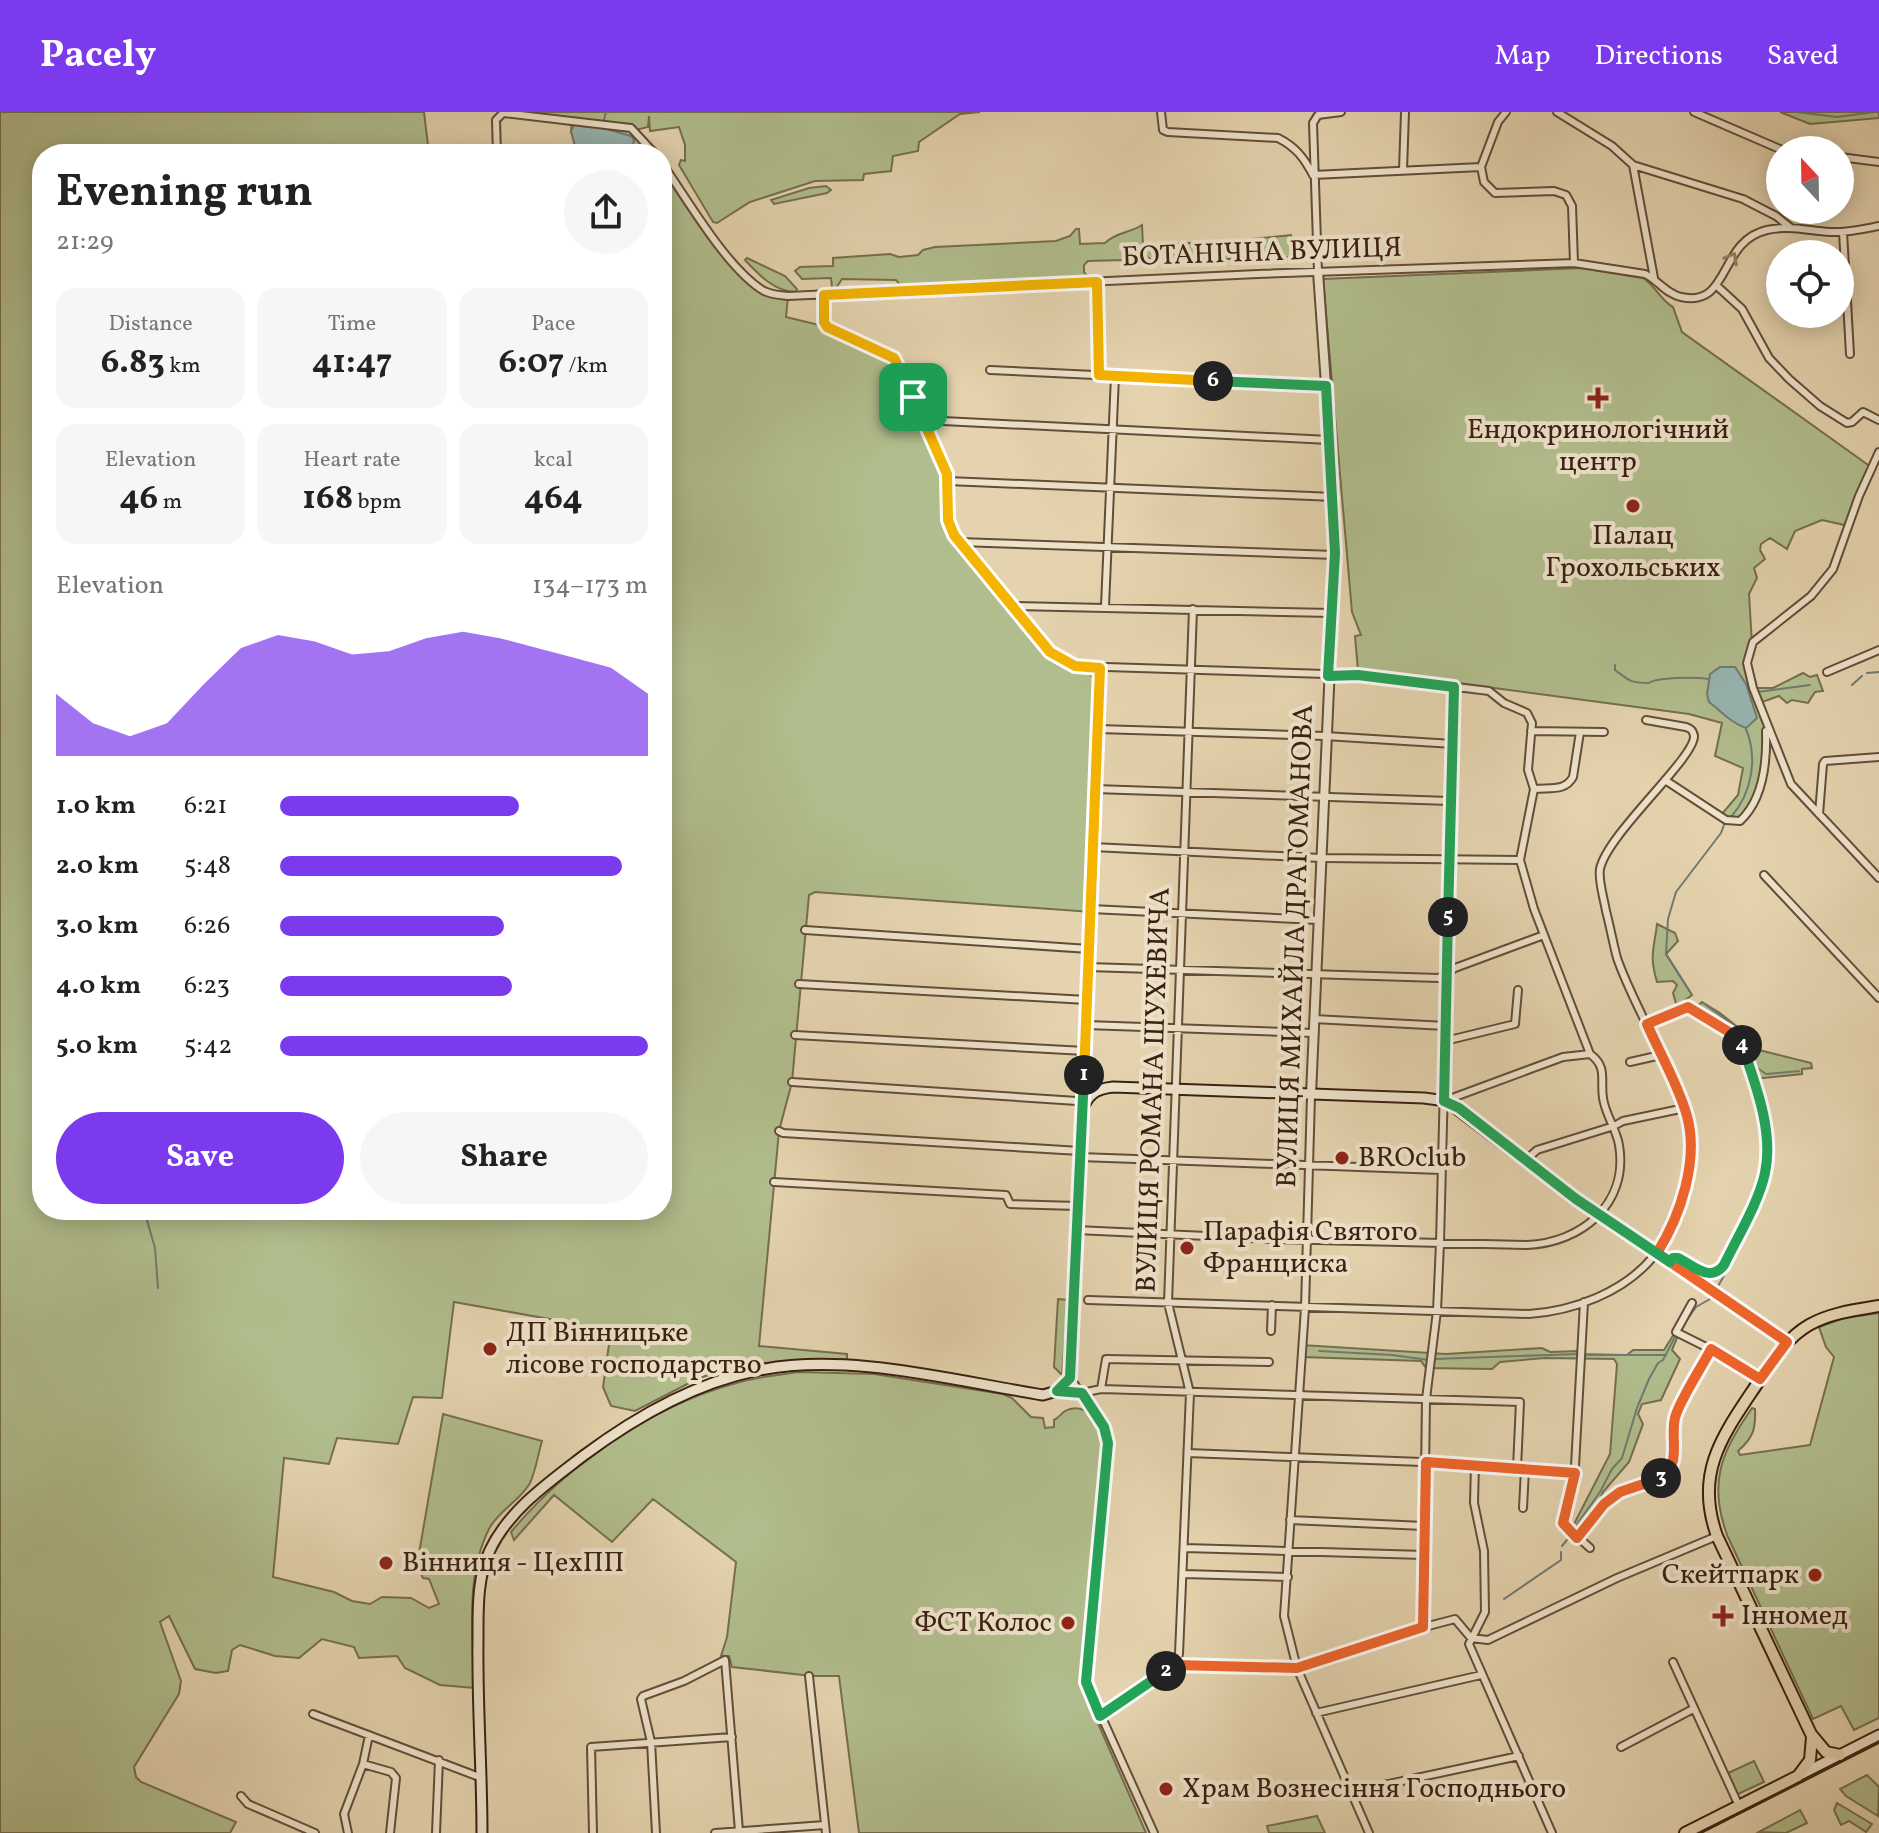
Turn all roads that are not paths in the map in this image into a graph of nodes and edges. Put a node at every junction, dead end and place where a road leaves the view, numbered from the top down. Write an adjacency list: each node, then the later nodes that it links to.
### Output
1 (1161, 112): 15 (street)
2 (1341, 112): 15 (street)
3 (1405, 112): 14 (street)
4 (1506, 112): 13 (street)
5 (1557, 112): 12 (street)
6 (1694, 112): 7 (street)
7 (1766, 143)
8 (497, 144): 9 (street)
9 (647, 144)
10 (1854, 159): 11 (street)
11 (1879, 162)
12 (1633, 165): 18 (street); 22 (street)
13 (1481, 167): 14 (street); 20 (street)
14 (1403, 170): 15 (street)
15 (1313, 175): 21 (street)
16 (672, 177): 25 (street, БОТАНІЧНА ВУЛИЦЯ)
17 (1879, 226): 19 (street)
18 (1791, 228): 19 (street); 24 (street, one-way to 18)
19 (1843, 232): 26 (street)
20 (1574, 263): 21 (street, БОТАНІЧНА ВУЛИЦЯ); 22 (street, БОТАНІЧНА ВУЛИЦЯ)
21 (1318, 272): 23 (street, БОТАНІЧНА ВУЛИЦЯ); 30 (street, ВУЛИЦЯ МИХАЙЛА ДРАГОМАНОВА)
22 (1654, 278): 24 (street, БОТАНІЧНА ВУЛИЦЯ)
23 (1097, 282): 25 (street, БОТАНІЧНА ВУЛИЦЯ); 28 (street)
24 (1717, 286): 32 (street)
25 (824, 295): 31 (street)
26 (1850, 354)
27 (990, 370): 28 (street)
28 (1099, 375): 29 (street)
29 (1115, 376): 30 (street); 33 (street)
30 (1326, 386): 34 (street, ВУЛИЦЯ МИХАЙЛА ДРАГОМАНОВА)
31 (923, 420): 33 (street); 38 (street)
32 (1879, 420)
33 (1112, 431): 34 (street); 39 (street)
34 (1329, 440): 40 (street, ВУЛИЦЯ МИХАЙЛА ДРАГОМАНОВА)
35 (1879, 452): 36 (street)
36 (1871, 467): 37 (street); 55 (street)
37 (1879, 470)
38 (948, 481): 39 (street); 41 (street)
39 (1110, 487): 40 (street); 42 (street)
40 (1334, 497): 43 (street, ВУЛИЦЯ МИХАЙЛА ДРАГОМАНОВА)
41 (959, 542): 42 (street); 44 (street)
42 (1109, 546): 43 (street); 45 (street)
43 (1335, 555): 47 (street, ВУЛИЦЯ МИХАЙЛА ДРАГОМАНОВА)
44 (1013, 606): 45 (street); 49 (street)
45 (1105, 606): 46 (street)
46 (1193, 609): 47 (street); 50 (street, ВУЛИЦЯ РОМАНА ШУХЕВИЧА)
47 (1332, 613): 52 (street, ВУЛИЦЯ МИХАЙЛА ДРАГОМАНОВА)
48 (1879, 650): 51 (street)
49 (1100, 668): 50 (street); 56 (street)
50 (1191, 670): 52 (street); 60 (street, ВУЛИЦЯ РОМАНА ШУХЕВИЧА)
51 (1827, 672)
52 (1328, 676): 53 (street); 61 (street, ВУЛИЦЯ МИХАЙЛА ДРАГОМАНОВА)
53 (1454, 687): 57 (street); 62 (street)
54 (1646, 720): 64 (street)
55 (1766, 723): 64 (street); 70 (street)
56 (1098, 729): 60 (street); 65 (street)
57 (1531, 731): 58 (street); 66 (street)
58 (1580, 732): 59 (street); 66 (street)
59 (1604, 732)
60 (1189, 733): 61 (street); 67 (street, ВУЛИЦЯ РОМАНА ШУХЕВИЧА)
61 (1325, 736): 62 (street); 68 (street, ВУЛИЦЯ МИХАЙЛА ДРАГОМАНОВА)
62 (1453, 744): 69 (street)
63 (1879, 757): 70 (street)
64 (1665, 780): 93 (street)
65 (1095, 789): 67 (street); 71 (street)
66 (1534, 789): 75 (street)
67 (1186, 794): 68 (street); 72 (street, ВУЛИЦЯ РОМАНА ШУХЕВИЧА)
68 (1323, 798): 69 (street); 73 (street, ВУЛИЦЯ МИХАЙЛА ДРАГОМАНОВА)
69 (1450, 801): 74 (street)
70 (1819, 815): 77 (street)
71 (1093, 847): 72 (street); 78 (street)
72 (1184, 853): 73 (street); 79 (street, ВУЛИЦЯ РОМАНА ШУХЕВИЧА)
73 (1321, 858): 74 (street); 80 (street, ВУЛИЦЯ МИХАЙЛА ДРАГОМАНОВА)
74 (1450, 858): 75 (street); 86 (street)
75 (1520, 860): 82 (street)
76 (1764, 875): 90 (street)
77 (1879, 878)
78 (1091, 909): 79 (street); 83 (street)
79 (1182, 913): 80 (street); 85 (street, ВУЛИЦЯ РОМАНА ШУХЕВИЧА)
80 (1318, 920): 87 (street, ВУЛИЦЯ МИХАЙЛА ДРАГОМАНОВА)
81 (805, 930): 83 (street)
82 (1544, 935): 86 (street); 101 (street)
83 (1089, 949): 84 (street)
84 (1088, 967): 85 (street); 91 (street)
85 (1181, 970): 87 (street); 96 (street, ВУЛИЦЯ РОМАНА ШУХЕВИЧА)
86 (1446, 974): 87 (street); 95 (street)
87 (1316, 975): 92 (street, ВУЛИЦЯ МИХАЙЛА ДРАГОМАНОВА)
88 (799, 984): 91 (street)
89 (1518, 990): 99 (street)
90 (1879, 998)
91 (1087, 1000): 94 (street)
92 (1314, 1019): 95 (street); 97 (street, ВУЛИЦЯ МИХАЙЛА ДРАГОМАНОВА)
93 (1647, 1024): 102 (street); 127 (street)
94 (1086, 1025): 96 (street); 100 (street)
95 (1446, 1026): 99 (street)
96 (1178, 1027): 97 (street); 107 (street, ВУЛИЦЯ РОМАНА ШУХЕВИЧА)
97 (1314, 1033): 108 (street, ВУЛИЦЯ МИХАЙЛА ДРАГОМАНОВА)
98 (795, 1035): 100 (street)
99 (1445, 1041): 109 (street)
100 (1085, 1051): 105 (street)
101 (1590, 1054): 109 (street); 112 (street)
102 (1661, 1055): 103 (street); 111 (street)
103 (1630, 1062)
104 (792, 1082): 110 (street)
105 (1084, 1083): 106 (street); 110 (street)
106 (1113, 1087): 107 (main road); 110 (main road)
107 (1175, 1089): 108 (main road); 116 (street, ВУЛИЦЯ РОМАНА ШУХЕВИЧА)
108 (1311, 1095): 109 (main road); 117 (street, ВУЛИЦЯ МИХАЙЛА ДРАГОМАНОВА)
109 (1444, 1101): 115 (main road); 118 (street)
110 (1080, 1107): 114 (main road)
111 (1685, 1108): 112 (street); 126 (street)
112 (1614, 1126): 115 (street); 121 (street)
113 (779, 1131): 114 (street)
114 (1080, 1154): 116 (street); 120 (main road)
115 (1526, 1160): 121 (main road)
116 (1173, 1161): 117 (street); 123 (street, ВУЛИЦЯ РОМАНА ШУХЕВИЧА)
117 (1310, 1167): 118 (street); 124 (street, ВУЛИЦЯ МИХАЙЛА ДРАГОМАНОВА)
118 (1441, 1170): 125 (street)
119 (774, 1182): 120 (street)
120 (1078, 1206): 122 (main road)
121 (1599, 1215): 125 (street); 126 (main road)
122 (1076, 1230): 123 (street); 141 (main road)
123 (1170, 1235): 124 (street); 130 (street, ВУЛИЦЯ РОМАНА ШУХЕВИЧА)
124 (1307, 1240): 125 (street); 134 (street, ВУЛИЦЯ МИХАЙЛА ДРАГОМАНОВА)
125 (1440, 1243): 135 (street)
126 (1657, 1253): 127 (main road); 129 (street)
127 (1670, 1262): 137 (main road)
128 (1088, 1300): 130 (street)
129 (1584, 1302): 135 (street); 155 (street)
130 (1168, 1303): 132 (street); 139 (street, ВУЛИЦЯ РОМАНА ШУХЕВИЧА)
131 (1692, 1303): 138 (street)
132 (1272, 1305): 134 (street); 136 (street)
133 (1879, 1306): 137 (main road)
134 (1305, 1308): 135 (street); 147 (street, ВУЛИЦЯ МИХАЙЛА ДРАГОМАНОВА)
135 (1437, 1311): 148 (street)
136 (1271, 1331)
137 (1787, 1342): 142 (main road)
138 (1711, 1349): 142 (street); 160 (street)
139 (1183, 1360): 140 (street); 143 (street); 146 (street, ВУЛИЦЯ РОМАНА ШУХЕВИЧА)
140 (1269, 1362)
141 (1070, 1378): 144 (main road); 145 (street)
142 (1760, 1379): 159 (main road)
143 (1101, 1389): 145 (street); 146 (street)
144 (1057, 1391): 145 (street); 189 (main road)
145 (1082, 1393): 177 (street)
146 (1190, 1393): 147 (street); 149 (street, ВУЛИЦЯ РОМАНА ШУХЕВИЧА)
147 (1300, 1395): 148 (street); 150 (street, ВУЛИЦЯ МИХАЙЛА ДРАГОМАНОВА)
148 (1426, 1399): 151 (street); 153 (street)
149 (1188, 1453): 150 (street); 161 (street, ВУЛИЦЯ РОМАНА ШУХЕВИЧА)
150 (1294, 1457): 151 (street); 157 (street, ВУЛИЦЯ МИХАЙЛА ДРАГОМАНОВА)
151 (1426, 1462): 152 (street); 158 (street)
152 (1475, 1464): 153 (street); 168 (street)
153 (1517, 1468): 154 (street)
154 (1525, 1469): 155 (street); 156 (street)
155 (1575, 1473): 160 (street)
156 (1523, 1508)
157 (1290, 1520): 158 (street); 163 (street, ВУЛИЦЯ МИХАЙЛА ДРАГОМАНОВА)
158 (1424, 1526): 164 (street)
159 (1717, 1536): 168 (street); 178 (main road)
160 (1577, 1538): 162 (street)
161 (1185, 1548): 163 (street); 165 (street, ВУЛИЦЯ РОМАНА ШУХЕВИЧА)
162 (1590, 1548)
163 (1289, 1551): 164 (street); 166 (street, ВУЛИЦЯ МИХАЙЛА ДРАГОМАНОВА)
164 (1424, 1555): 167 (street)
165 (1184, 1574): 166 (street); 170 (street, ВУЛИЦЯ РОМАНА ШУХЕВИЧА)
166 (1288, 1577): 171 (street, ВУЛИЦЯ МИХАЙЛА ДРАГОМАНОВА)
167 (1423, 1627): 168 (street); 171 (street)
168 (1471, 1638): 172 (street)
169 (1673, 1662): 174 (street)
170 (1176, 1665): 171 (street); 177 (street)
171 (1297, 1668): 175 (street, ВУЛИЦЯ МИХАЙЛА ДРАГОМАНОВА)
172 (1481, 1675): 175 (street); 185 (street)
173 (809, 1676): 193 (street)
174 (1693, 1709): 183 (street); 192 (street)
175 (1316, 1713): 190 (street, ВУЛИЦЯ МИХАЙЛА ДРАГОМАНОВА)
176 (313, 1714): 179 (street)
177 (1100, 1716): 205 (street)
178 (1811, 1734): 184 (main road); 188 (main road)
179 (369, 1735): 186 (street); 187 (street)
180 (1879, 1735): 184 (main road)
181 (732, 1737): 182 (street); 182 (street); 195 (street)
182 (651, 1742): 201 (street); 202 (street)
183 (1621, 1747)
184 (1840, 1755): 188 (main road)
185 (1519, 1756): 190 (street); 207 (street)
186 (439, 1760): 189 (street); 199 (street)
187 (363, 1764): 197 (street); 198 (street)
188 (1798, 1776): 192 (main road)
189 (482, 1778): 200 (main road)
190 (1351, 1792): 206 (street, ВУЛИЦЯ МИХАЙЛА ДРАГОМАНОВА)
191 (241, 1796): 196 (street)
192 (1739, 1806): 194 (main road)
193 (825, 1825): 195 (street); 204 (street)
194 (1697, 1830): 208 (main road)
195 (739, 1831): 203 (street)
196 (315, 1833)
197 (348, 1833)
198 (390, 1833)
199 (436, 1833)
200 (482, 1833)
201 (593, 1833)
202 (656, 1833)
203 (715, 1833)
204 (826, 1833)
205 (1154, 1833)
206 (1369, 1833)
207 (1552, 1833)
208 (1685, 1833)

